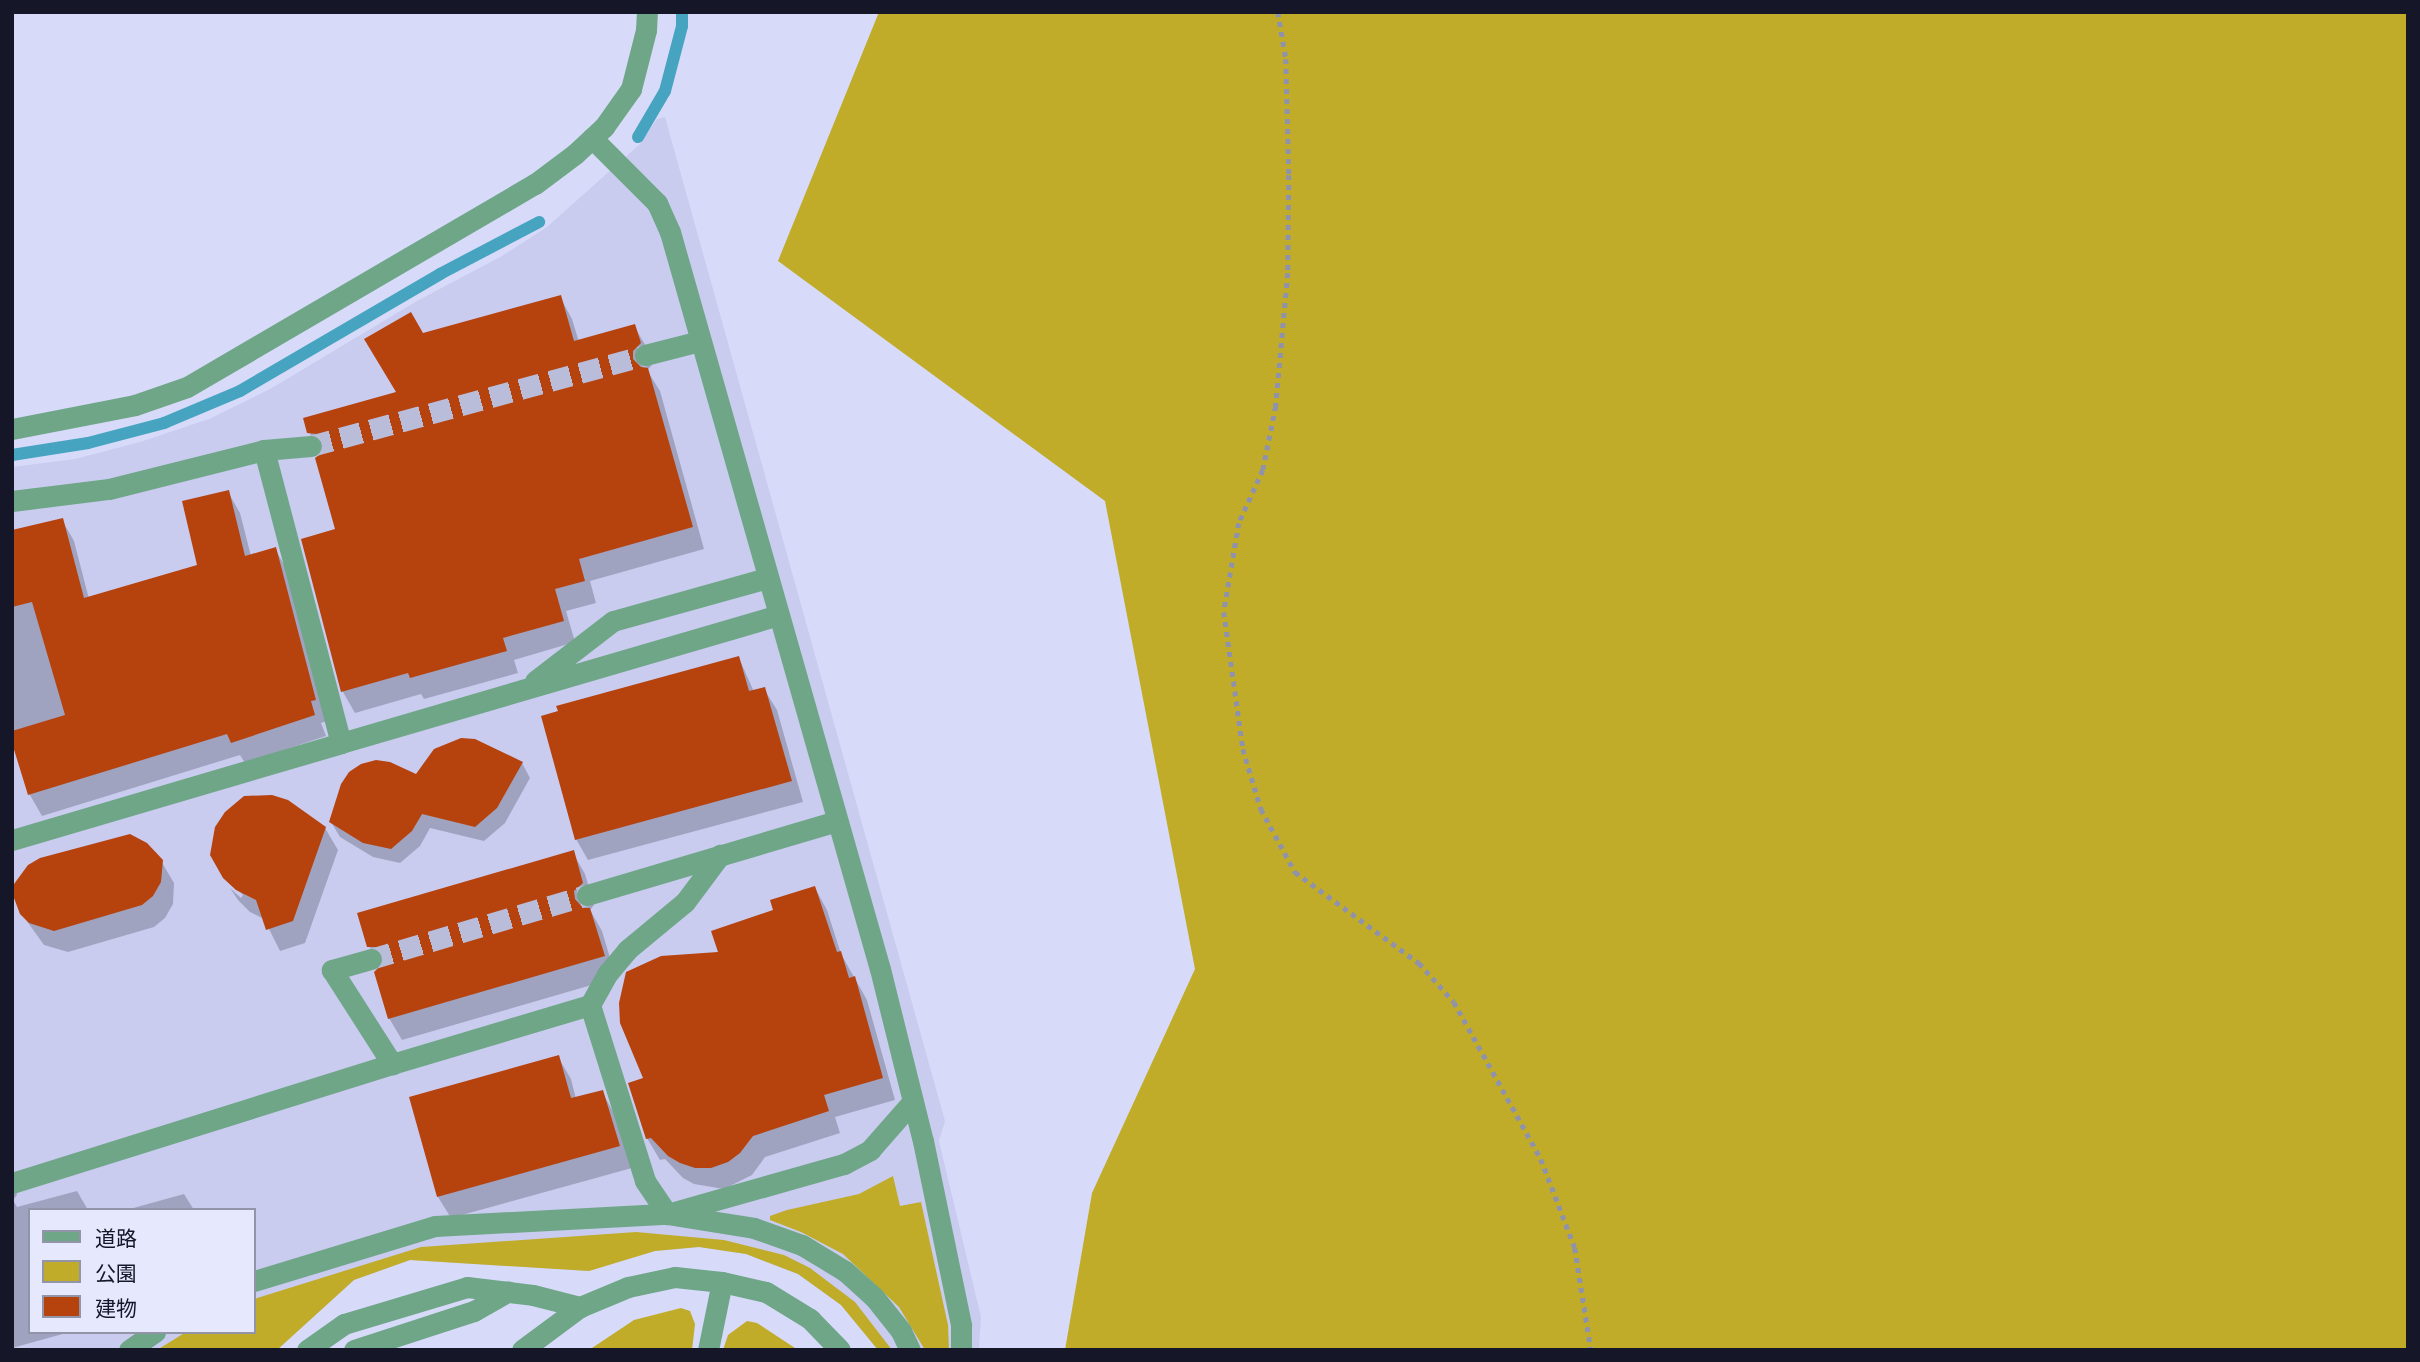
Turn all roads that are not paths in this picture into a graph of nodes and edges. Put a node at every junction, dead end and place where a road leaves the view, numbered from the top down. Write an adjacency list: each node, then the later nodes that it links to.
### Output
1 (647, 12): 2 (street)
2 (592, 138): 3 (street); 5 (street)
3 (700, 341): 4 (street); 9 (street)
4 (645, 355)
5 (12, 429)
6 (311, 446): 7 (street)
7 (264, 450): 8 (street); 12 (street)
8 (12, 501)
9 (767, 578): 10 (street); 11 (street)
10 (778, 615): 11 (street); 13 (street)
11 (524, 689): 12 (street)
12 (341, 743): 14 (street)
13 (837, 821): 15 (street); 20 (street)
14 (12, 840)
15 (719, 856): 16 (street); 18 (street)
16 (587, 895)
17 (371, 959): 19 (street)
18 (590, 1005): 19 (street); 22 (street)
19 (392, 1064): 21 (street)
20 (913, 1101): 22 (street); 35 (street)
21 (12, 1183)
22 (667, 1214): 23 (street); 34 (street)
23 (256, 1280)
24 (722, 1282): 26 (street); 32 (street); 33 (street)
25 (508, 1291): 26 (street); 29 (street); 30 (street)
26 (580, 1307): 31 (street)
27 (152, 1334): 28 (street)
28 (129, 1350)
29 (307, 1350)
30 (355, 1350)
31 (522, 1350)
32 (708, 1350)
33 (840, 1350)
34 (910, 1350)
35 (961, 1350)

